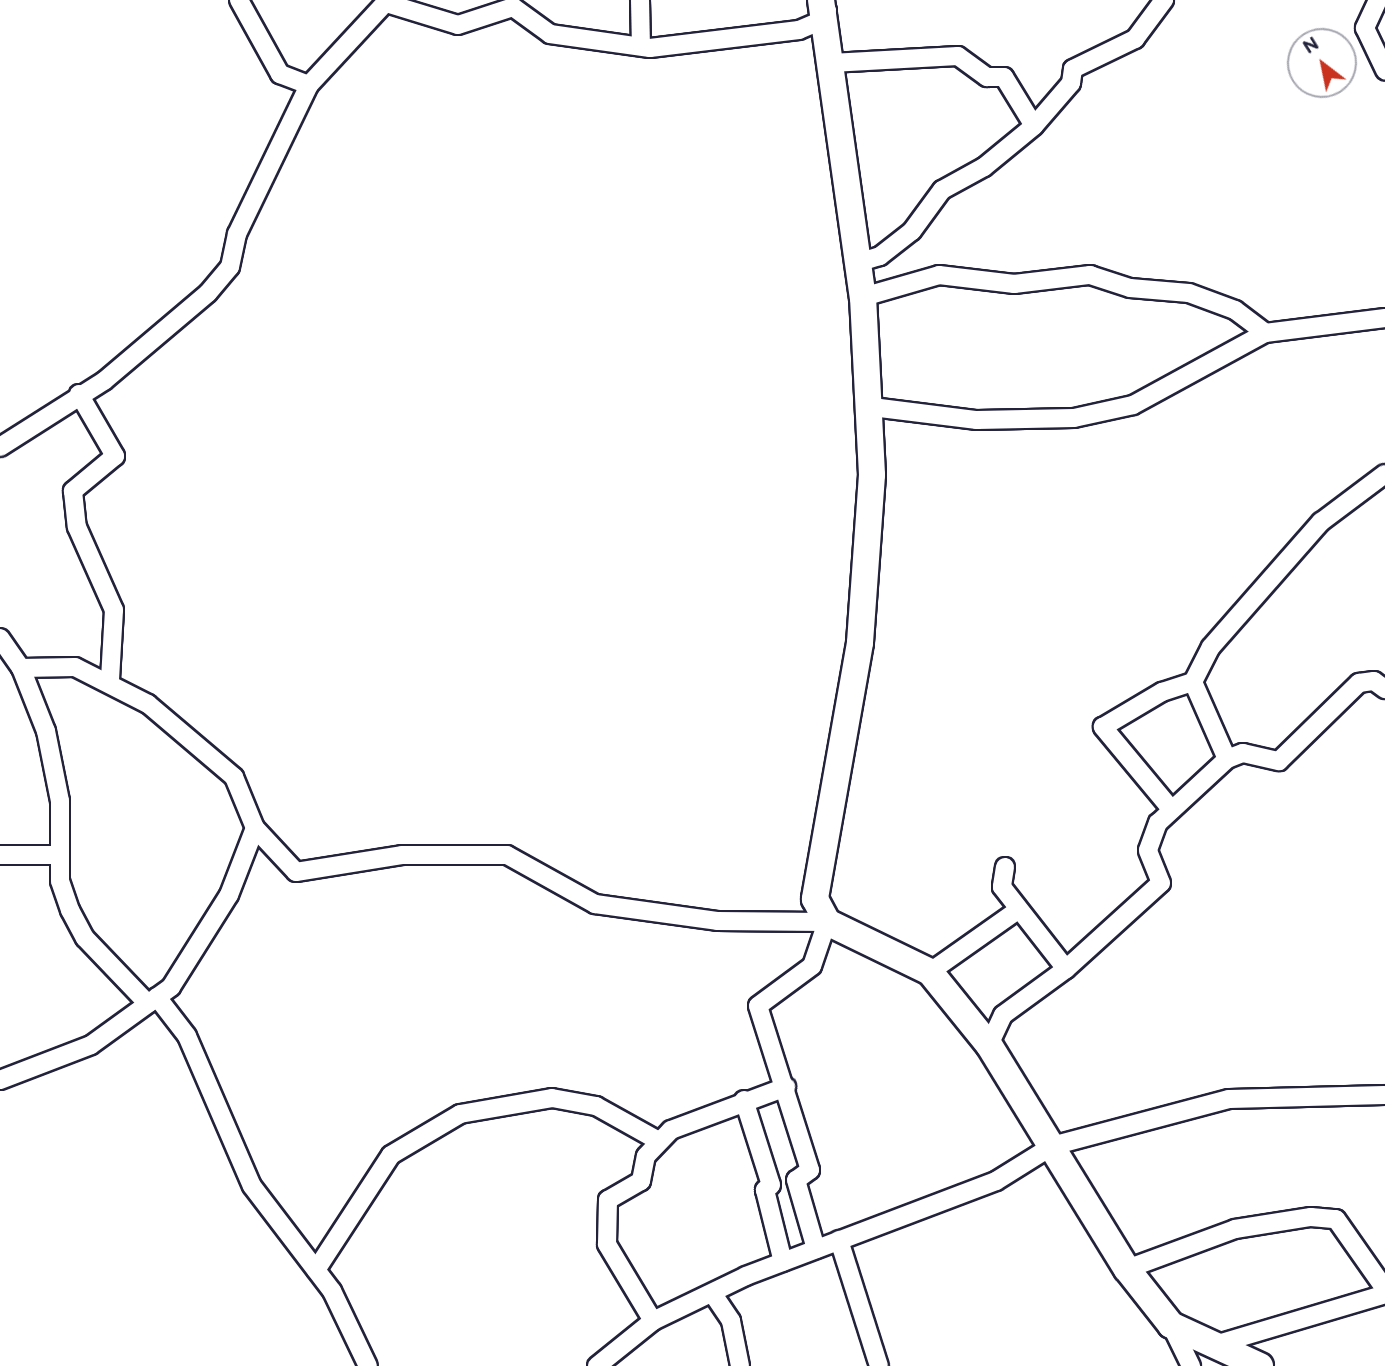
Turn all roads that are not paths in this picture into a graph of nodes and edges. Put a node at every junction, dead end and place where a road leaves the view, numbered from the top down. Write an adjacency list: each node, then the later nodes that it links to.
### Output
1 (239, 0): 11 (street)
2 (640, 0): 8 (street)
3 (387, 2): 5 (street); 11 (street)
4 (1156, 2): 12 (street)
5 (515, 4): 8 (street)
6 (825, 6): 8 (street); 9 (street)
7 (1378, 8): 10 (street)
8 (641, 46)
9 (831, 63): 12 (street); 13 (street)
10 (1385, 70)
11 (309, 85): 17 (street)
12 (1034, 126): 13 (street)
13 (857, 264): 14 (street)
14 (863, 297): 16 (street); 18 (street)
15 (1385, 318): 16 (street)
16 (1265, 333): 18 (street)
17 (79, 394): 19 (street); 23 (street)
18 (872, 407): 33 (street)
19 (0, 447)
20 (1385, 474): 24 (street)
21 (0, 638): 22 (street)
22 (21, 668): 23 (street); 30 (street)
23 (110, 680): 28 (street)
24 (1194, 682): 26 (street); 27 (street)
25 (1385, 689): 26 (street)
26 (1227, 759): 27 (street)
27 (1171, 809): 34 (street)
28 (255, 828): 33 (street); 36 (street)
29 (0, 855): 30 (street)
30 (60, 855): 36 (street)
31 (1005, 867): 32 (street)
32 (1018, 910): 34 (street); 35 (street)
33 (827, 922): 35 (street); 39 (street)
34 (1066, 969): 37 (street)
35 (930, 972): 37 (street)
36 (152, 1001): 38 (street); 48 (street)
37 (989, 1045): 43 (street)
38 (0, 1080)
39 (786, 1087): 41 (street); 45 (street)
40 (1385, 1095): 43 (street)
41 (744, 1100): 42 (street); 46 (street)
42 (657, 1140): 48 (street); 51 (street)
43 (1052, 1146): 44 (street); 47 (street)
44 (839, 1240): 45 (street); 57 (street)
45 (816, 1249): 46 (street)
46 (783, 1262): 50 (street)
47 (1127, 1269): 49 (street); 52 (street)
48 (316, 1270): 54 (street)
49 (1385, 1292): 53 (street)
50 (715, 1297): 51 (street); 56 (street)
51 (653, 1321): 55 (street)
52 (1171, 1325): 53 (street); 58 (street)
53 (1211, 1346): 59 (street)
54 (368, 1366)
55 (597, 1366)
56 (740, 1366)
57 (879, 1366)
58 (1191, 1366)
59 (1260, 1366)

